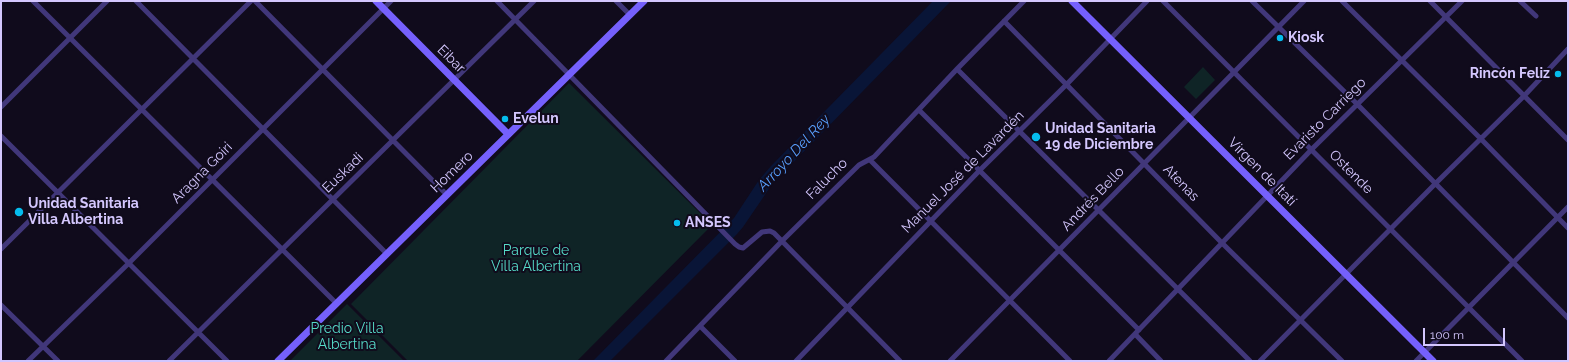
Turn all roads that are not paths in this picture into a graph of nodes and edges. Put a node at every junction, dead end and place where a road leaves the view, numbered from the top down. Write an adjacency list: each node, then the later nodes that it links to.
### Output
1 (33, 1): 29 (street)
2 (107, 1): 29 (street)
3 (136, 1): 32 (street)
4 (251, 1): 32 (street)
5 (255, 1): 35 (street)
6 (376, 1): 22 (street, Eibar)
7 (391, 1): 22 (street, Aragna Goiri)
8 (497, 1): 26 (street)
9 (534, 1): 26 (street, Euskadi)
10 (616, 1): 23 (street)
11 (644, 1): 23 (street, Homero)
12 (1024, 1): 27 (street, Falucho)
13 (1072, 1): 30 (street, Virgen de Itatí)
14 (1147, 1): 30 (street, Manuel José de Lavardén)
15 (1163, 1): 36 (street, Ostende)
16 (1252, 1): 28 (street)
17 (1304, 1): 28 (street, Andrés Bello)
18 (1342, 1): 33 (street)
19 (1430, 1): 25 (street)
20 (1462, 1): 25 (street, Evaristo Carriego)
21 (1520, 1): 24 (street)
22 (383, 9): 35 (street, Aragna Goiri); 38 (street, Eibar)
23 (630, 15): 37 (street, Homero)
24 (1536, 16)
25 (1446, 17): 33 (street, Evaristo Carriego); 40 (street)
26 (516, 19): 37 (street); 38 (street, Euskadi)
27 (1004, 21): 34 (street, Falucho); 39 (street, Atenas)
28 (1278, 27): 36 (street, Andrés Bello); 41 (street)
29 (70, 38): 42 (street); 43 (street)
30 (1110, 39): 39 (street, Manuel José de Lavardén); 45 (street, Virgen de Itatí)
31 (1568, 49): 40 (street)
32 (192, 57): 43 (street); 46 (street)
33 (1401, 60): 41 (street, Evaristo Carriego); 50 (street)
34 (957, 69): 44 (street, Falucho); 47 (street)
35 (322, 70): 46 (street, Aragna Goiri); 52 (street)
36 (1234, 71): 45 (street, Andrés Bello); 53 (street, Ostende)
37 (569, 75): 48 (street, Homero); 69 (street)
38 (454, 80): 48 (street, Eibar); 52 (street, Euskadi)
39 (1067, 84): 47 (street, Manuel José de Lavardén); 55 (street, Atenas)
40 (1524, 96): 50 (street); 51 (street)
41 (1357, 104): 53 (street, Evaristo Carriego); 58 (street)
42 (1, 107)
43 (141, 108): 57 (street); 59 (street)
44 (919, 110): 54 (street, Falucho); 56 (street)
45 (1189, 117): 55 (street, Andrés Bello); 61 (street, Virgen de Itatí)
46 (263, 128): 57 (street, Aragna Goiri); 62 (street)
47 (1020, 131): 56 (street, Manuel José de Lavardén); 64 (street)
48 (508, 134): 60 (street, Homero)
49 (1, 136): 59 (street)
50 (1481, 139): 58 (street); 65 (street)
51 (1568, 140)
52 (394, 141): 60 (street); 62 (street, Euskadi)
53 (1312, 149): 61 (street, Evaristo Carriego); 68 (street, Ostende)
54 (870, 160): 66 (street); 69 (street, Falucho)
55 (1144, 163): 64 (street, Andrés Bello); 70 (street, Atenas)
56 (980, 170): 66 (street, Manuel José de Lavardén); 73 (street)
57 (213, 180): 72 (street); 75 (street, Aragna Goiri)
58 (1435, 184): 68 (street); 76 (street)
59 (57, 192): 71 (street); 75 (street)
60 (447, 195): 74 (street, Homero)
61 (1267, 195): 70 (street, Evaristo Carriego); 77 (street, Virgen de Itatí)
62 (333, 200): 72 (street, Euskadi); 74 (street)
63 (1568, 208): 65 (street)
64 (1099, 209): 73 (street, Andrés Bello); 78 (street)
65 (1558, 218): 67 (street); 76 (street)
66 (931, 221): 79 (street); 83 (street, Manuel José de Lavardén)
67 (1568, 228)
68 (1390, 229): 77 (street); 82 (street, Ostende)
69 (782, 241): 83 (street); 86 (street, Falucho)
70 (1222, 242): 78 (street, Evaristo Carriego); 85 (street, Atenas)
71 (1, 248)
72 (283, 249): 80 (street); 87 (street, Euskadi)
73 (1060, 250): 79 (street, Andrés Bello); 88 (street)
74 (386, 253): 80 (street, Homero)
75 (129, 263): 87 (street); 89 (street, Aragna Goiri)
76 (1513, 263): 82 (street); 84 (street)
77 (1345, 275): 85 (street); 90 (street, Virgen de Itatí)
78 (1178, 289): 88 (street, Evaristo Carriego); 104 (street)
79 (1010, 300): 100 (street, Andrés Bello); 101 (street)
80 (336, 303): 95 (street, Homero)
81 (1, 305): 89 (street)
82 (1468, 307): 90 (street); 109 (street, Ostende)
83 (847, 308): 98 (street, Manuel José de Lavardén); 99 (street)
84 (1568, 318)
85 (1300, 320): 105 (street); 106 (street, Atenas)
86 (700, 326): 96 (street, Falucho); 97 (street)
87 (198, 332): 93 (street, Euskadi); 94 (street)
88 (1137, 332): 102 (street, Evaristo Carriego); 103 (street)
89 (43, 346): 91 (street, Aragna Goiri); 92 (street)
90 (1424, 353): 107 (street); 108 (street, Virgen de Itatí)
91 (28, 361)
92 (58, 361)
93 (169, 361)
94 (227, 361)
95 (278, 361)
96 (666, 361)
97 (735, 361)
98 (796, 361)
99 (900, 361)
100 (950, 361)
101 (1070, 361)
102 (1108, 361)
103 (1161, 361)
104 (1250, 361)
105 (1260, 361)
106 (1342, 361)
107 (1416, 361)
108 (1433, 361)
109 (1522, 361)

